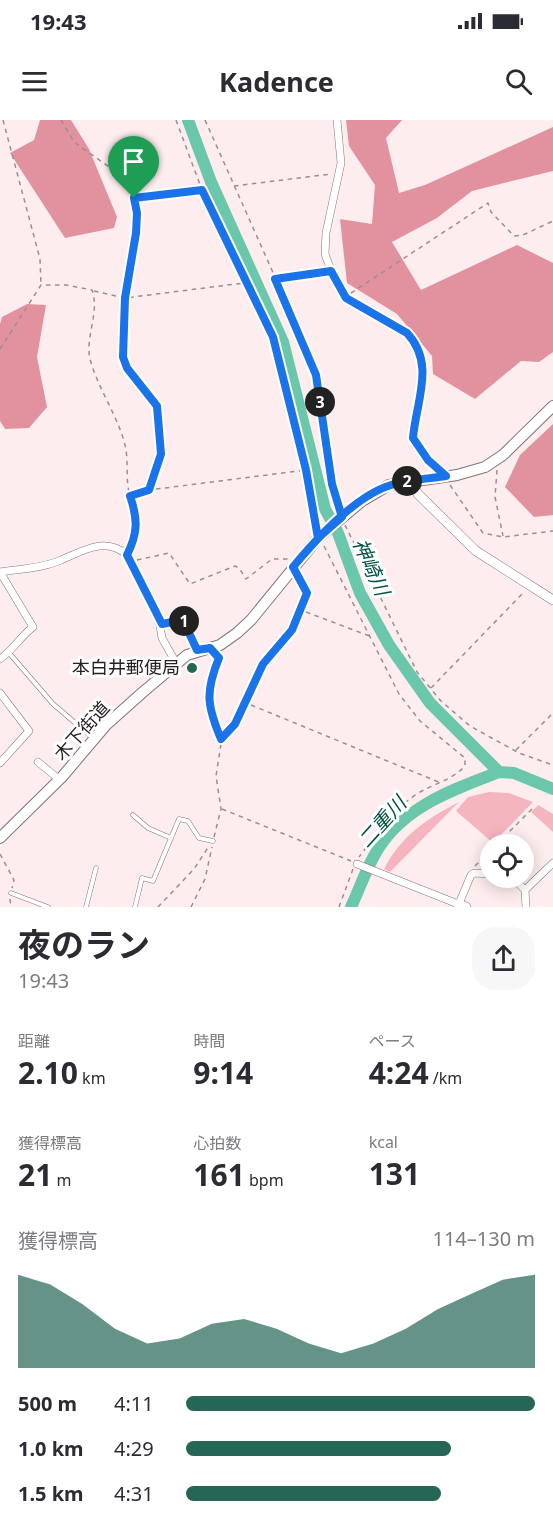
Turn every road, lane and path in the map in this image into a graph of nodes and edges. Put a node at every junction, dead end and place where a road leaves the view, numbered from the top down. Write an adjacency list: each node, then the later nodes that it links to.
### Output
1 (3, 120): 14 (path)
2 (61, 120): 9 (path)
3 (176, 120): 8 (path)
4 (205, 120): 7 (path)
5 (337, 120): 6 (street)
6 (340, 173): 7 (path); 11 (street)
7 (233, 186): 12 (path)
8 (202, 190): 9 (path); 13 (path)
9 (134, 198): 16 (path)
10 (553, 221): 17 (path)
11 (331, 271): 12 (path); 17 (street)
12 (275, 279): 26 (path)
13 (245, 282): 16 (path); 21 (path)
14 (41, 285): 15 (path); 18 (path)
15 (93, 290): 16 (path); 25 (path)
16 (125, 298): 24 (path)
17 (346, 298): 22 (street)
18 (0, 350)
19 (553, 406): 20 (main road)
20 (494, 461): 22 (main road); 29 (path)
21 (306, 470): 24 (path); 28 (path)
22 (446, 476): 23 (main road); 29 (path)
23 (409, 481): 26 (main road); 33 (street)
24 (149, 490): 25 (path)
25 (130, 496): 30 (path)
26 (341, 518): 28 (main road, 木下街道); 43 (path)
27 (553, 531): 29 (path)
28 (320, 536): 31 (main road, 木下街道); 38 (path)
29 (503, 537)
30 (128, 558): 31 (path); 32 (street); 36 (street)
31 (295, 564): 35 (street); 39 (main road, 木下街道)
32 (0, 572): 40 (street)
33 (529, 587): 34 (street); 43 (path)
34 (553, 600)
35 (300, 610): 38 (path); 45 (street)
36 (162, 624): 37 (lane); 42 (street)
37 (191, 635)
38 (372, 637): 55 (path)
39 (210, 648): 42 (main road, 木下街道); 48 (path)
40 (10, 654): 41 (street); 47 (lane)
41 (0, 659)
42 (176, 663): 47 (main road, 木下街道)
43 (430, 688): 50 (path)
44 (0, 693): 51 (street)
45 (245, 703): 48 (street); 55 (path)
46 (553, 712): 50 (path)
47 (94, 739): 54 (main road, 木下街道)
48 (221, 739): 57 (path)
49 (0, 750): 51 (street)
50 (516, 751): 53 (path)
51 (3, 760)
52 (38, 762): 54 (street)
53 (553, 765)
54 (60, 780): 60 (main road, 木下街道)
55 (441, 783): 66 (path)
56 (535, 806): 59 (path)
57 (221, 809): 62 (path); 66 (path)
58 (133, 815): 61 (lane)
59 (507, 834)
60 (0, 838)
61 (171, 838): 62 (lane); 76 (lane)
62 (213, 840): 77 (path); 78 (path)
63 (0, 854): 71 (path)
64 (480, 861): 69 (path)
65 (553, 863): 70 (street)
66 (356, 864): 72 (street); 79 (path)
67 (96, 868): 75 (lane)
68 (480, 873): 69 (street)
69 (471, 875): 72 (street)
70 (525, 890): 80 (street)
71 (11, 892): 73 (path); 74 (lane)
72 (461, 906)
73 (11, 907)
74 (48, 907)
75 (86, 907)
76 (135, 907)
77 (158, 907)
78 (191, 907)
79 (339, 907)
80 (526, 907)

